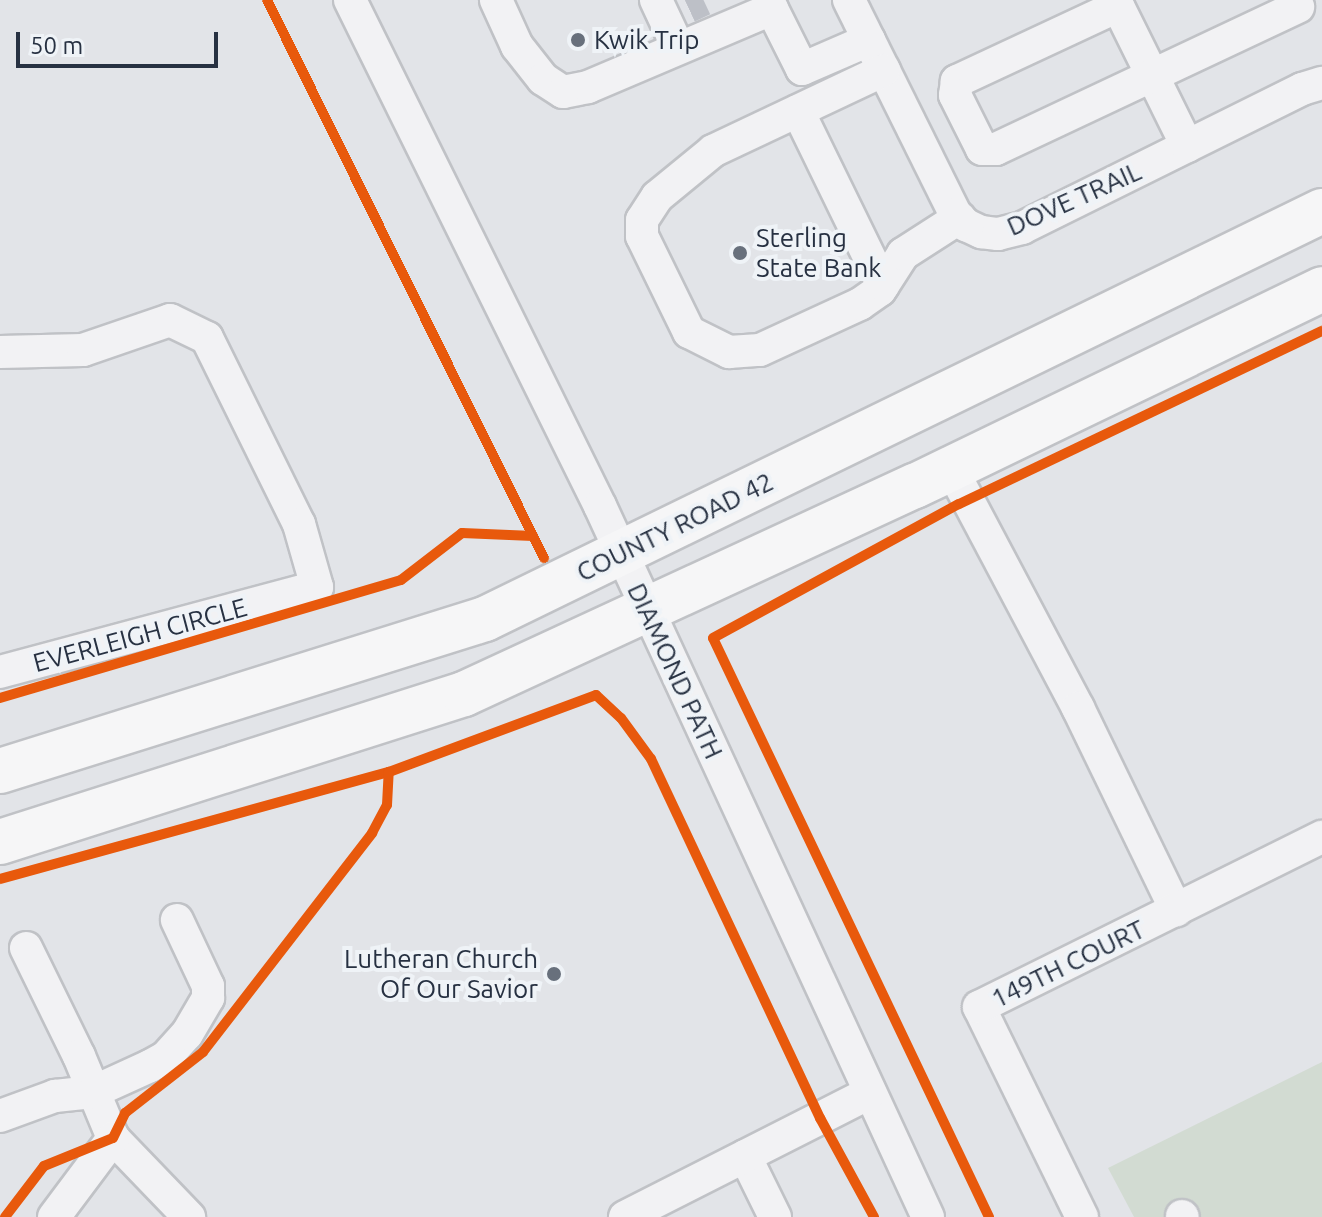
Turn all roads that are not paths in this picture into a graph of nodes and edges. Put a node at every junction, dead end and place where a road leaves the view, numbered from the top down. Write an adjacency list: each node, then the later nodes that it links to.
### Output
1 (350, 0): 21 (street, DIAMOND PATH)
2 (496, 0): 9 (street)
3 (849, 0): 8 (street)
4 (1117, 3): 11 (street); 11 (street)
5 (770, 4): 8 (street); 9 (street)
6 (1298, 7): 11 (street)
7 (670, 8): 9 (street)
8 (869, 40): 10 (street)
9 (678, 47)
10 (884, 70): 13 (street); 16 (street)
11 (1155, 77): 14 (street)
12 (1322, 83): 14 (street, DOVE TRAIL)
13 (798, 111): 17 (street); 17 (street)
14 (1187, 146): 16 (street, DOVE TRAIL)
15 (1322, 211): 21 (highway, COUNTY ROAD 42)
16 (959, 218): 17 (street)
17 (883, 285)
18 (1322, 289): 20 (highway)
19 (0, 352): 23 (street, EVERLEIGH CIRCLE)
20 (951, 468): 22 (highway); 27 (street)
21 (621, 553): 22 (street, DIAMOND PATH); 24 (highway, COUNTY ROAD 42)
22 (646, 608): 26 (highway); 31 (street, DIAMOND PATH)
23 (0, 672)
24 (0, 771)
25 (1322, 837): 27 (street, 149TH COURT)
26 (0, 842)
27 (1176, 910): 40 (street, 149TH COURT)
28 (177, 920): 30 (street)
29 (26, 948): 30 (street)
30 (93, 1092): 32 (street); 33 (street)
31 (869, 1093): 34 (street); 39 (street, DIAMOND PATH)
32 (0, 1116)
33 (113, 1138): 35 (street); 36 (street)
34 (745, 1156): 37 (street); 38 (street)
35 (54, 1217)
36 (189, 1217)
37 (625, 1217)
38 (775, 1217)
39 (928, 1217)
40 (1082, 1217)

